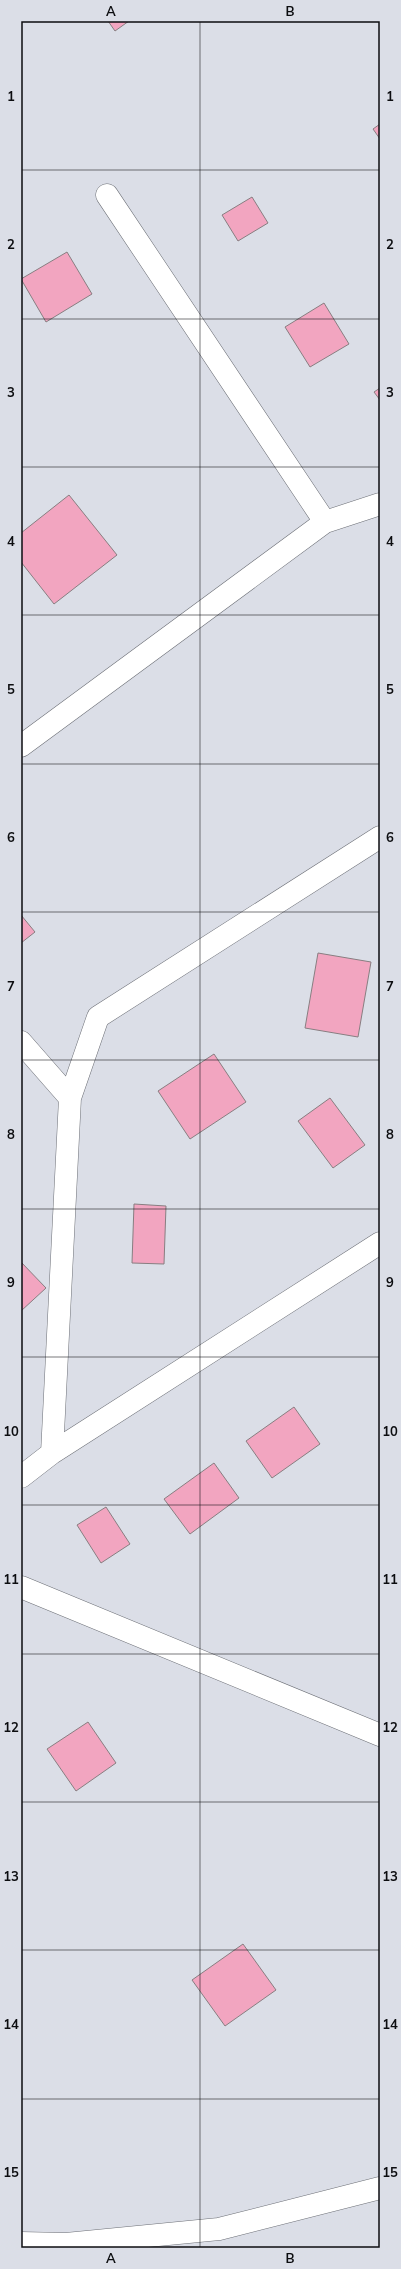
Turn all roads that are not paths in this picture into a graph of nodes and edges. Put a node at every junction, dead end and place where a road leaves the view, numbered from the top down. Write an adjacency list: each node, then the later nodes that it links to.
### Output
1 (106, 195): 3 (street)
2 (380, 504): 3 (street)
3 (325, 522): 4 (street)
4 (21, 746)
5 (380, 837): 7 (street)
6 (21, 1042): 7 (street)
7 (70, 1098): 9 (street)
8 (380, 1243): 9 (street)
9 (52, 1453): 10 (street)
10 (21, 1476)
11 (21, 1587): 12 (street)
12 (380, 1735)
13 (380, 2188): 14 (street)
14 (21, 2243)

